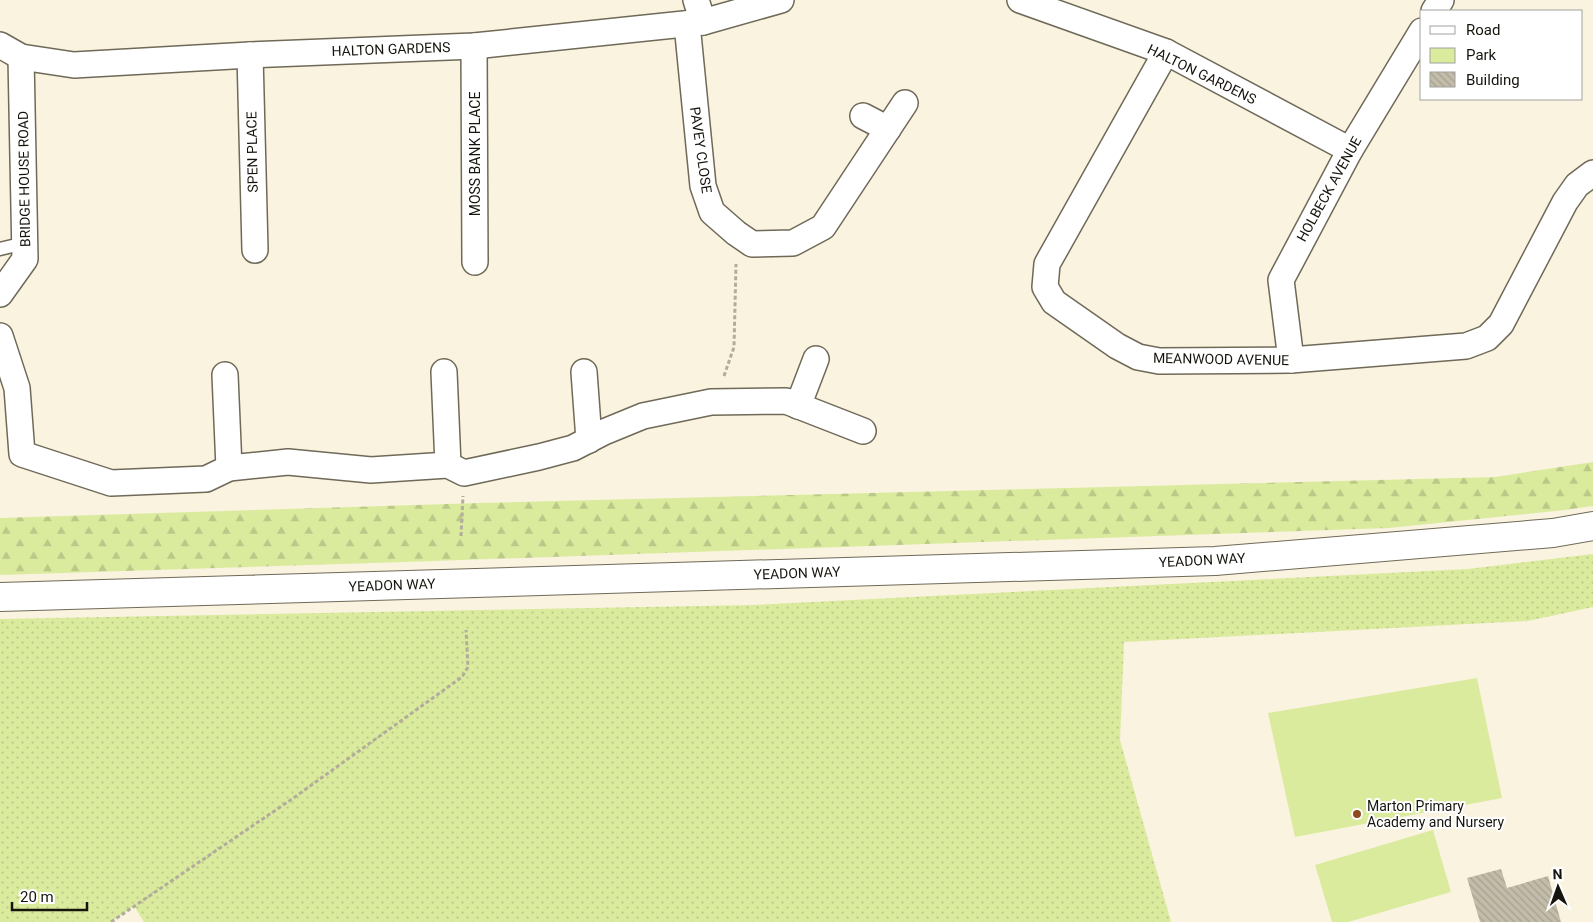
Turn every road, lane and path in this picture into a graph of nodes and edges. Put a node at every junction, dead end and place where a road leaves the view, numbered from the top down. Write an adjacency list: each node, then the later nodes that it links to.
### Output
1 (781, 0): 3 (street, HALTON GARDENS)
2 (1020, 0): 7 (street, HALTON GARDENS)
3 (695, 15): 6 (street, HALTON GARDENS); 15 (street, PAVEY CLOSE)
4 (1420, 35): 13 (street, HOLBECK AVENUE)
5 (0, 45): 9 (street, HALTON GARDENS)
6 (474, 46): 8 (street, HALTON GARDENS); 19 (street, MOSS BANK PLACE)
7 (1166, 52): 13 (street, HALTON GARDENS); 23 (street, MEANWOOD AVENUE)
8 (250, 55): 9 (street, HALTON GARDENS); 18 (street, SPEN PLACE)
9 (21, 57): 16 (street, BRIDGE HOUSE ROAD)
10 (905, 103): 12 (street, PAVEY CLOSE)
11 (863, 116): 12 (street)
12 (888, 129): 15 (street, PAVEY CLOSE)
13 (1350, 150): 23 (street, HOLBECK AVENUE)
14 (1593, 173): 23 (street, MEANWOOD AVENUE)
15 (736, 233): 27 (path)
16 (25, 243): 17 (lane); 20 (street, BRIDGE HOUSE ROAD)
17 (0, 249)
18 (255, 250)
19 (475, 262)
20 (0, 294)
21 (0, 336): 31 (street)
22 (816, 359): 28 (street)
23 (1292, 360)
24 (444, 372): 32 (street)
25 (584, 372): 30 (street)
26 (226, 376): 31 (street)
27 (711, 402): 28 (street); 30 (street)
28 (798, 406): 29 (street)
29 (863, 431)
30 (589, 440): 32 (street)
31 (229, 468): 32 (street)
32 (456, 469): 34 (path)
33 (1593, 526): 35 (street, YEADON WAY)
34 (461, 536)
35 (0, 597)
36 (466, 630): 37 (path)
37 (111, 922)

